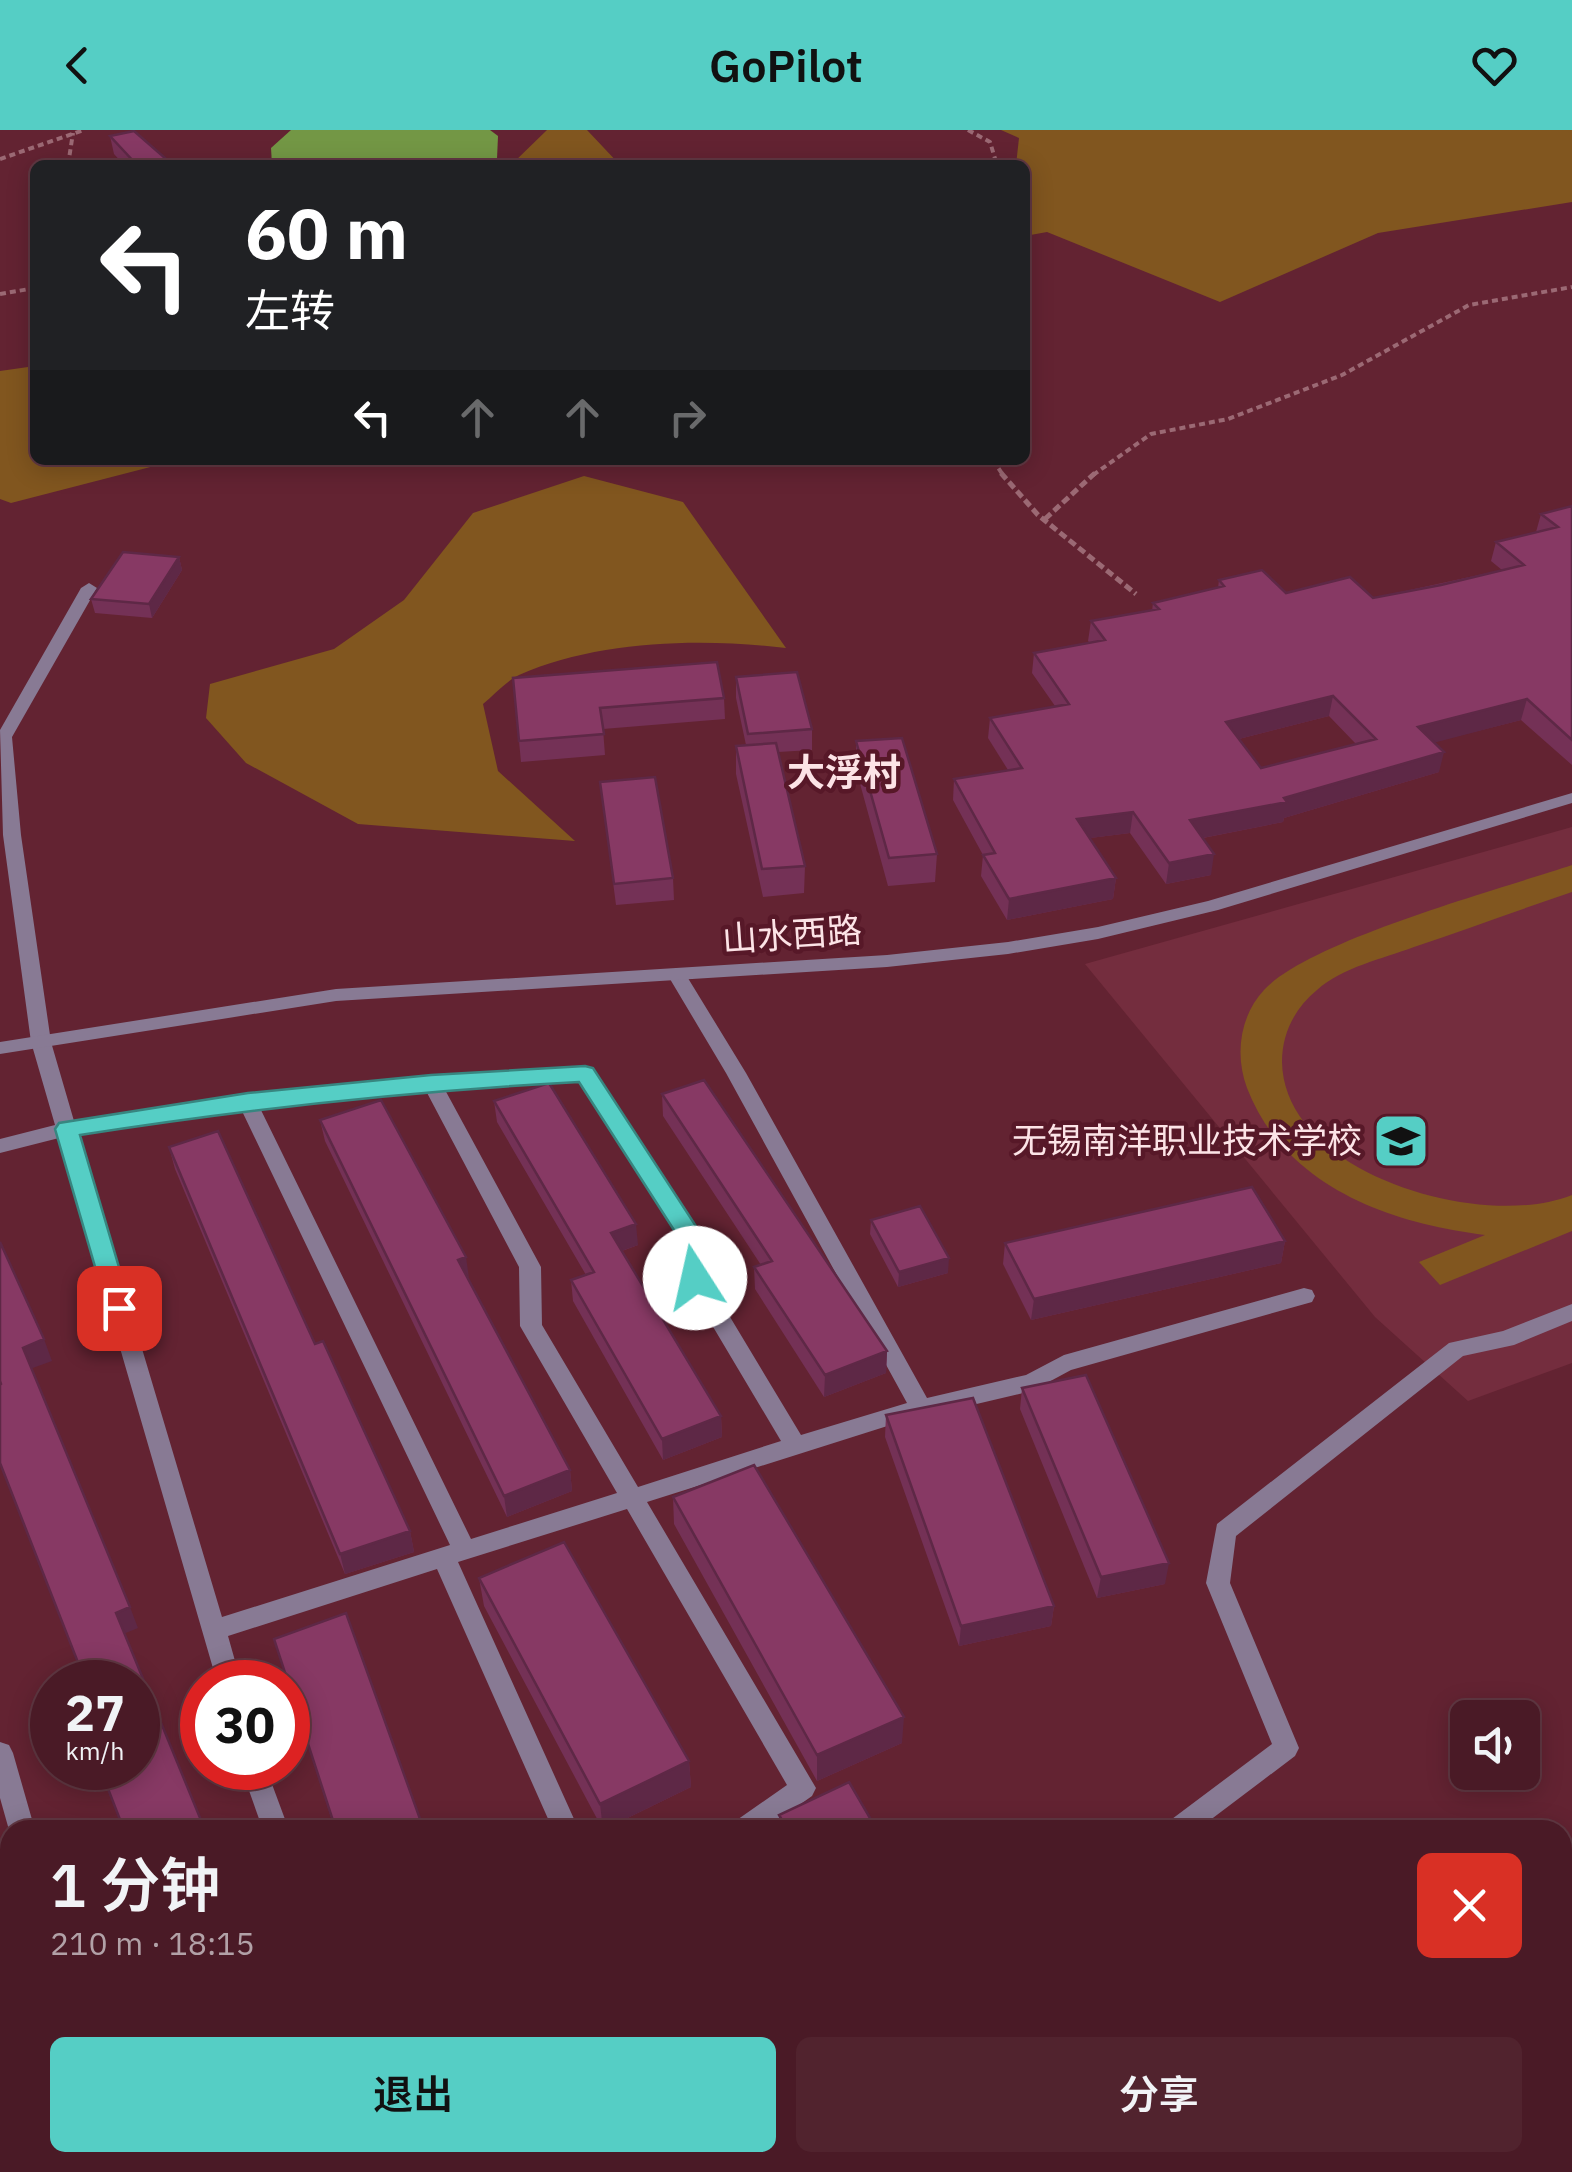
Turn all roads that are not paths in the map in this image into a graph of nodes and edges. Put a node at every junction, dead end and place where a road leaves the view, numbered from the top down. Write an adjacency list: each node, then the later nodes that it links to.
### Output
1 (90, 588): 4 (street)
2 (1572, 798): 3 (street, 山水西路)
3 (676, 974): 4 (street, 山水西路); 12 (street)
4 (42, 1042): 5 (street, 山水西路); 8 (street)
5 (0, 1048)
6 (431, 1082): 7 (street); 13 (street); 14 (street)
7 (248, 1101): 8 (street); 15 (street)
8 (67, 1129): 9 (street); 16 (street)
9 (0, 1146)
10 (1304, 1296): 12 (street)
11 (1572, 1312): 24 (street)
12 (921, 1408): 13 (street)
13 (796, 1446): 14 (street)
14 (632, 1498): 15 (street); 23 (street)
15 (454, 1554): 16 (street); 22 (street)
16 (214, 1630): 17 (street)
17 (223, 1660)
18 (0, 1752): 20 (street)
19 (262, 1790): 21 (street)
20 (19, 1820)
21 (272, 1820)
22 (562, 1820)
23 (757, 1820)
24 (1190, 1820)

